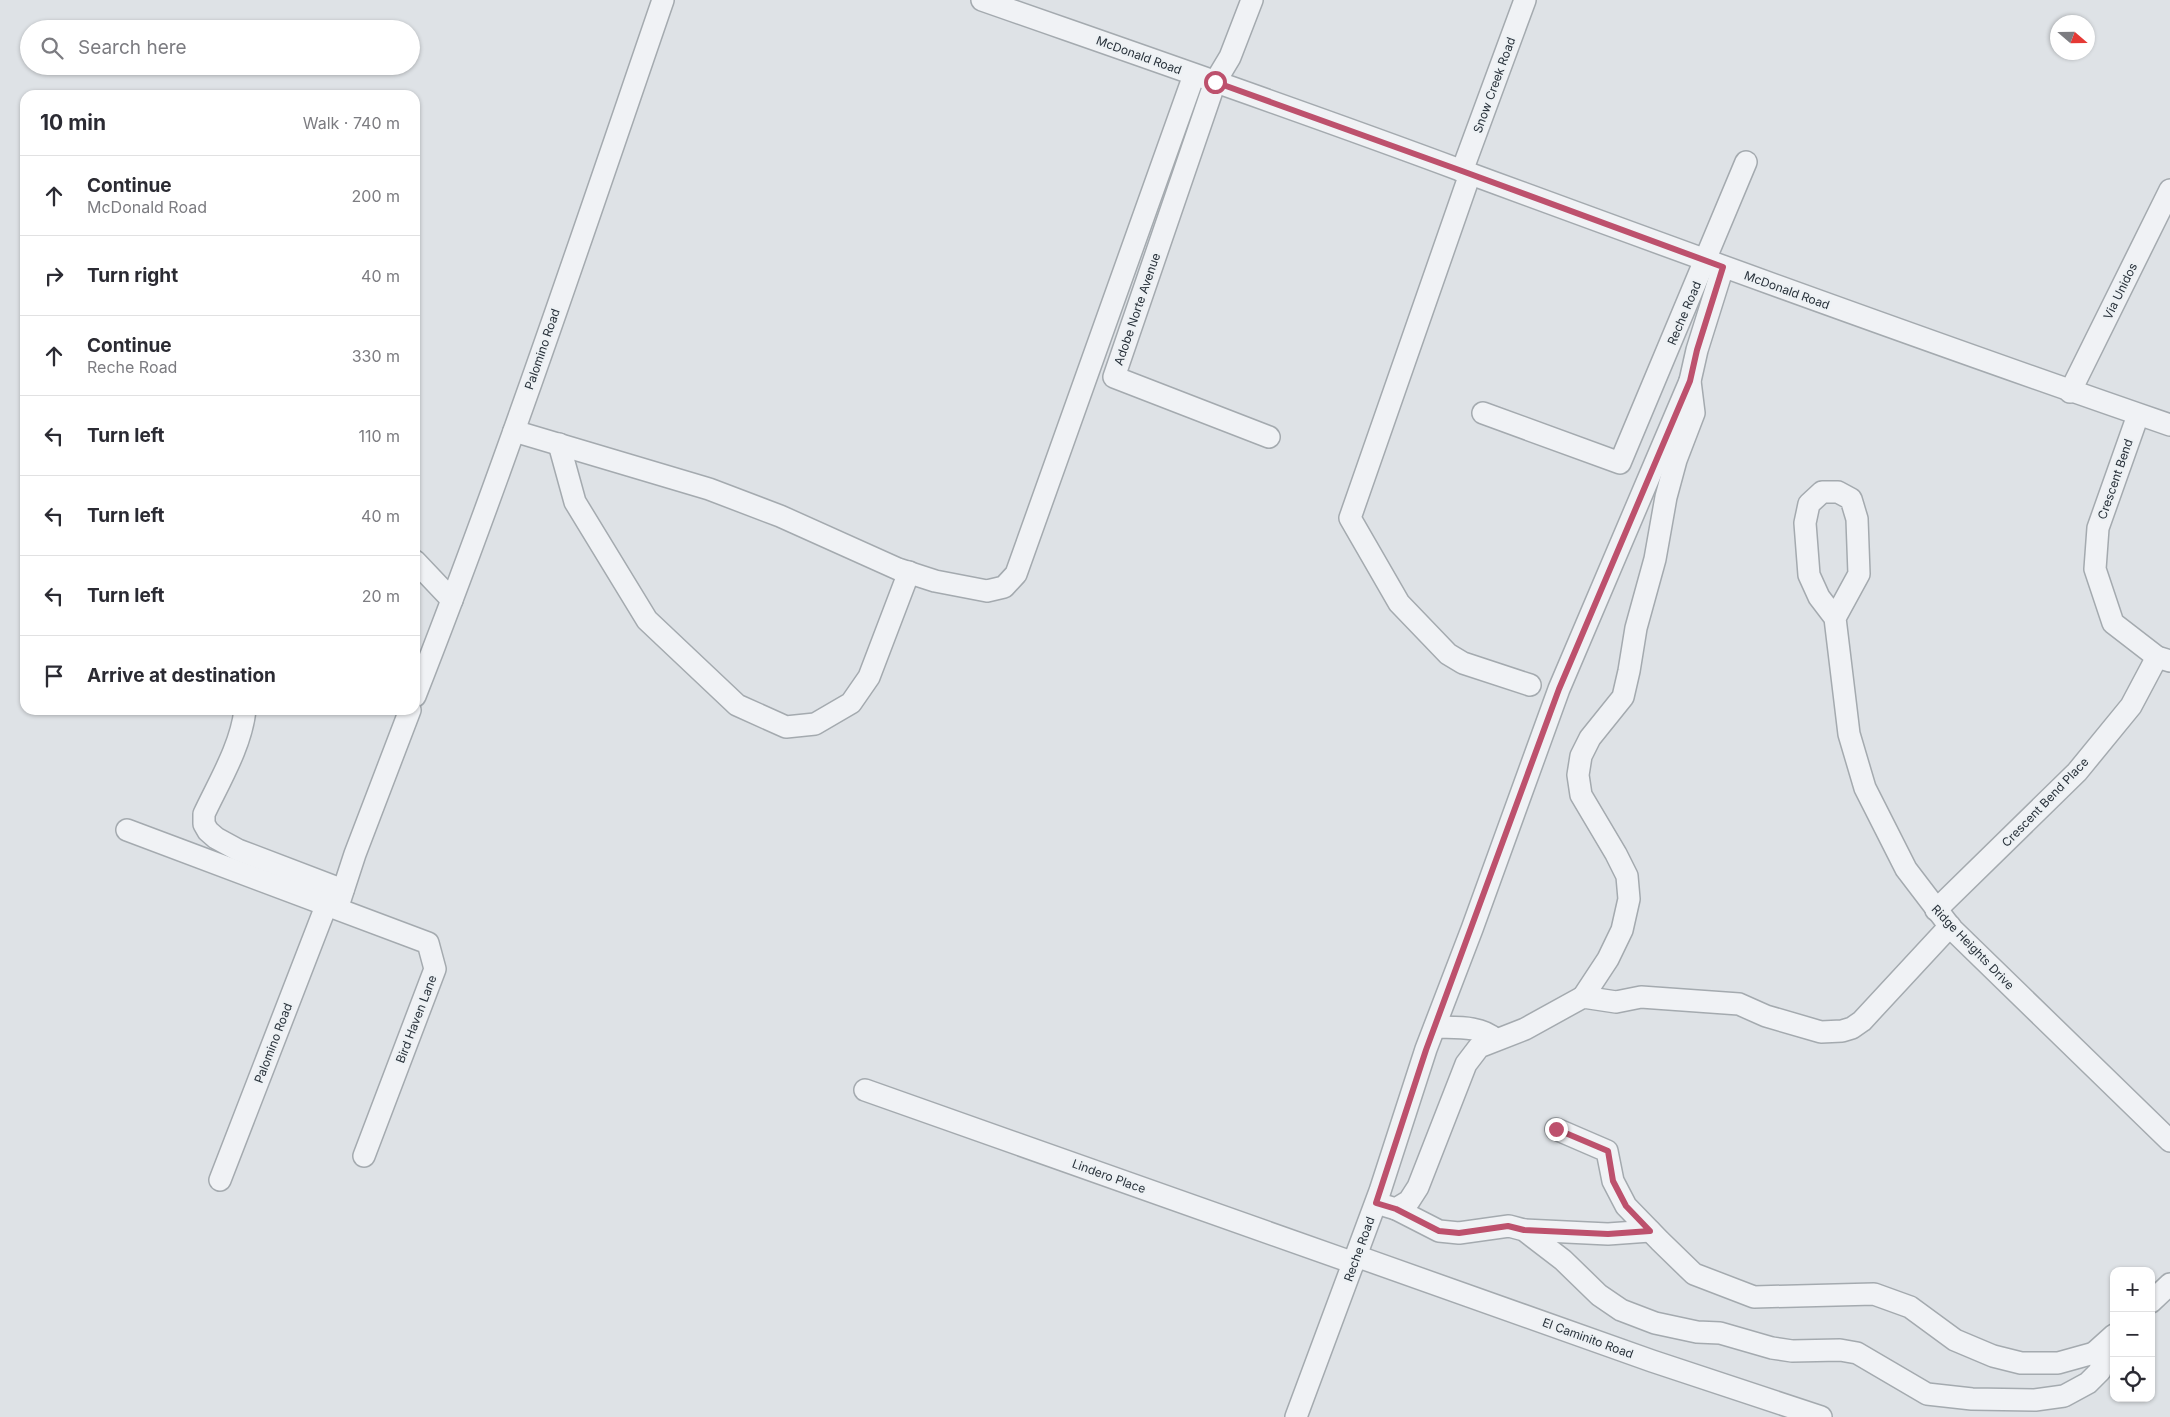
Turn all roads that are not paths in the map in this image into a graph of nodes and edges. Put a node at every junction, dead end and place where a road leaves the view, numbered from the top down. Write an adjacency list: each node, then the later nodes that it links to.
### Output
1 (663, 0): 16 (street, Palomino Road)
2 (982, 0): 5 (street, McDonald Road)
3 (1252, 0): 6 (street)
4 (1525, 0): 8 (street, Snow Creek Road)
5 (1194, 75): 6 (street, McDonald Road); 20 (street)
6 (1215, 82): 8 (street, McDonald Road); 17 (street, Adobe Norte Avenue)
7 (1746, 162): 10 (street, Reche Road)
8 (1466, 172): 10 (street, McDonald Road); 25 (street, Snow Creek Road)
9 (2170, 190): 12 (street, Via Unidos)
10 (1714, 264): 11 (street); 12 (street, McDonald Road); 13 (street, Reche Road)
11 (1690, 381): 32 (street); 33 (street, Reche Road)
12 (2070, 392): 14 (street, McDonald Road)
13 (1483, 413)
14 (2138, 414): 15 (street, McDonald Road); 23 (street, Crescent Bend)
15 (2170, 426)
16 (514, 431): 18 (street); 21 (street, Palomino Road)
17 (1269, 437)
18 (558, 444): 20 (street); 20 (street)
19 (420, 566): 21 (street)
20 (909, 572)
21 (452, 600): 24 (street, Palomino Road)
22 (1835, 618): 22 (street, Ridge Heights Drive); 31 (street, Ridge Heights Drive)
23 (2164, 659): 31 (street, Crescent Bend Place)
24 (420, 683)
25 (1530, 685)
26 (244, 715): 29 (street)
27 (408, 715): 29 (street, Palomino Road)
28 (127, 830): 30 (street)
29 (343, 890): 30 (street, Palomino Road)
30 (331, 908): 38 (street, Bird Haven Lane); 39 (street, Palomino Road)
31 (1943, 918): 32 (street, Crescent Bend Place); 37 (street, Ridge Heights Drive)
32 (1582, 997): 34 (street)
33 (1435, 1027): 34 (street); 40 (street, Reche Road)
34 (1495, 1039): 41 (street)
35 (865, 1090): 44 (street, Lindero Place)
36 (1556, 1129): 43 (street)
37 (2170, 1141)
38 (364, 1156)
39 (220, 1180)
40 (1376, 1203): 41 (street); 44 (street, Reche Road)
41 (1396, 1209): 42 (street)
42 (1524, 1230): 43 (street); 48 (street)
43 (1650, 1231): 48 (street)
44 (1355, 1259): 49 (street, Reche Road); 50 (street, El Caminito Road)
45 (2170, 1284): 46 (street)
46 (2155, 1298)
47 (2110, 1338): 48 (street)
48 (2094, 1352)
49 (1296, 1417)
50 (1821, 1417)

